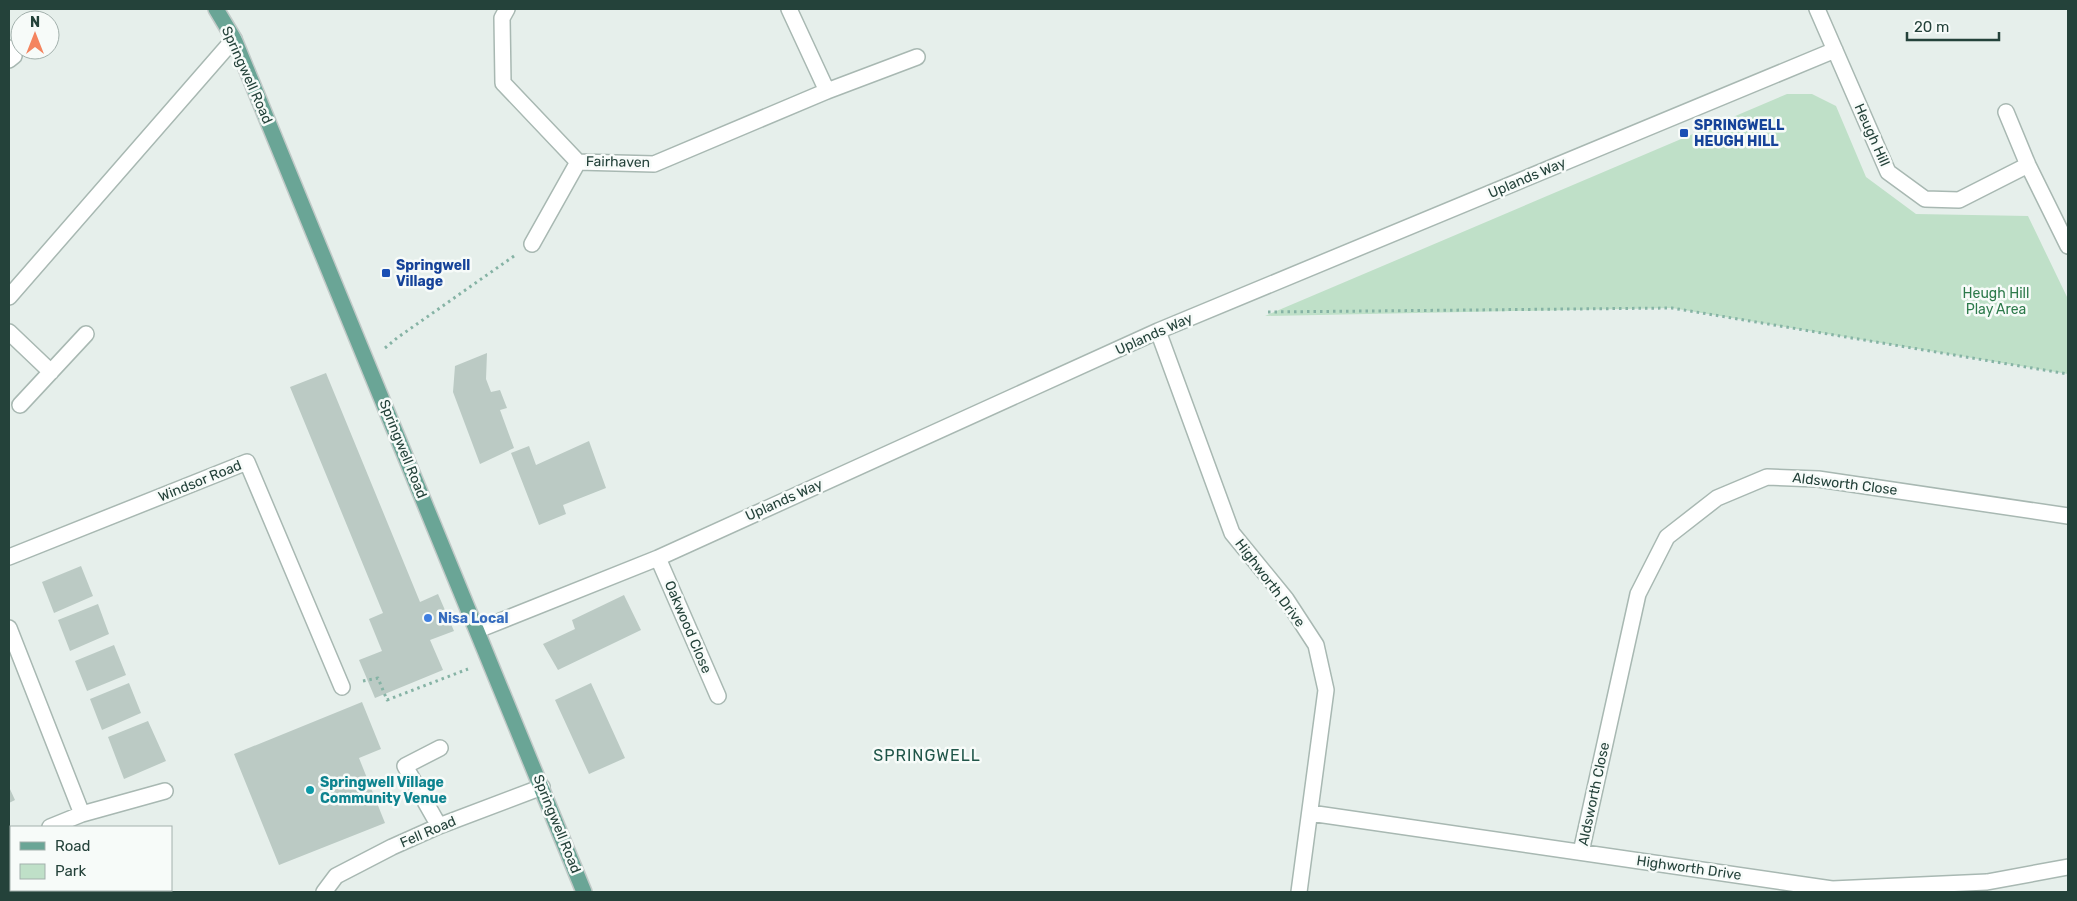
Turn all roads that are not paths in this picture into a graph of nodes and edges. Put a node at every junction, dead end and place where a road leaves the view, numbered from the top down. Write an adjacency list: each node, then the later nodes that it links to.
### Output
1 (216, 9): 5 (main road, Springwell Road)
2 (507, 9): 12 (street, Fairhaven)
3 (789, 9): 10 (street)
4 (1817, 9): 7 (street, Heugh Hill)
5 (234, 39): 16 (street); 26 (main road, Springwell Road)
6 (9, 48): 9 (street)
7 (1835, 50): 13 (street, Heugh Hill); 17 (street, Uplands Way)
8 (917, 57): 10 (street, Fairhaven)
9 (9, 60)
10 (828, 91): 12 (street, Fairhaven)
11 (2006, 112): 13 (street)
12 (578, 162): 14 (street)
13 (2028, 165): 15 (street)
14 (532, 244)
15 (2068, 246)
16 (9, 297)
17 (1158, 331): 24 (street, Uplands Way); 32 (street, Highworth Drive)
18 (9, 332): 20 (street)
19 (86, 334): 20 (street)
20 (51, 372): 21 (street)
21 (20, 406)
22 (2068, 516): 36 (street, Aldsworth Close)
23 (9, 557): 27 (street, Windsor Road)
24 (658, 558): 26 (street, Uplands Way); 28 (street, Oakwood Close)
25 (9, 628): 33 (street)
26 (478, 630): 30 (main road, Springwell Road)
27 (342, 687)
28 (718, 696)
29 (440, 748): 35 (street)
30 (542, 787): 35 (street, Fell Road); 39 (main road, Springwell Road)
31 (165, 791): 33 (street)
32 (1310, 813): 36 (street, Highworth Drive); 40 (street, Highworth Drive)
33 (82, 814): 34 (street)
34 (52, 826)
35 (439, 826): 38 (street, Fell Road)
36 (1581, 852): 37 (street, Highworth Drive)
37 (2068, 867)
38 (324, 892)
39 (584, 892)
40 (1300, 892)

